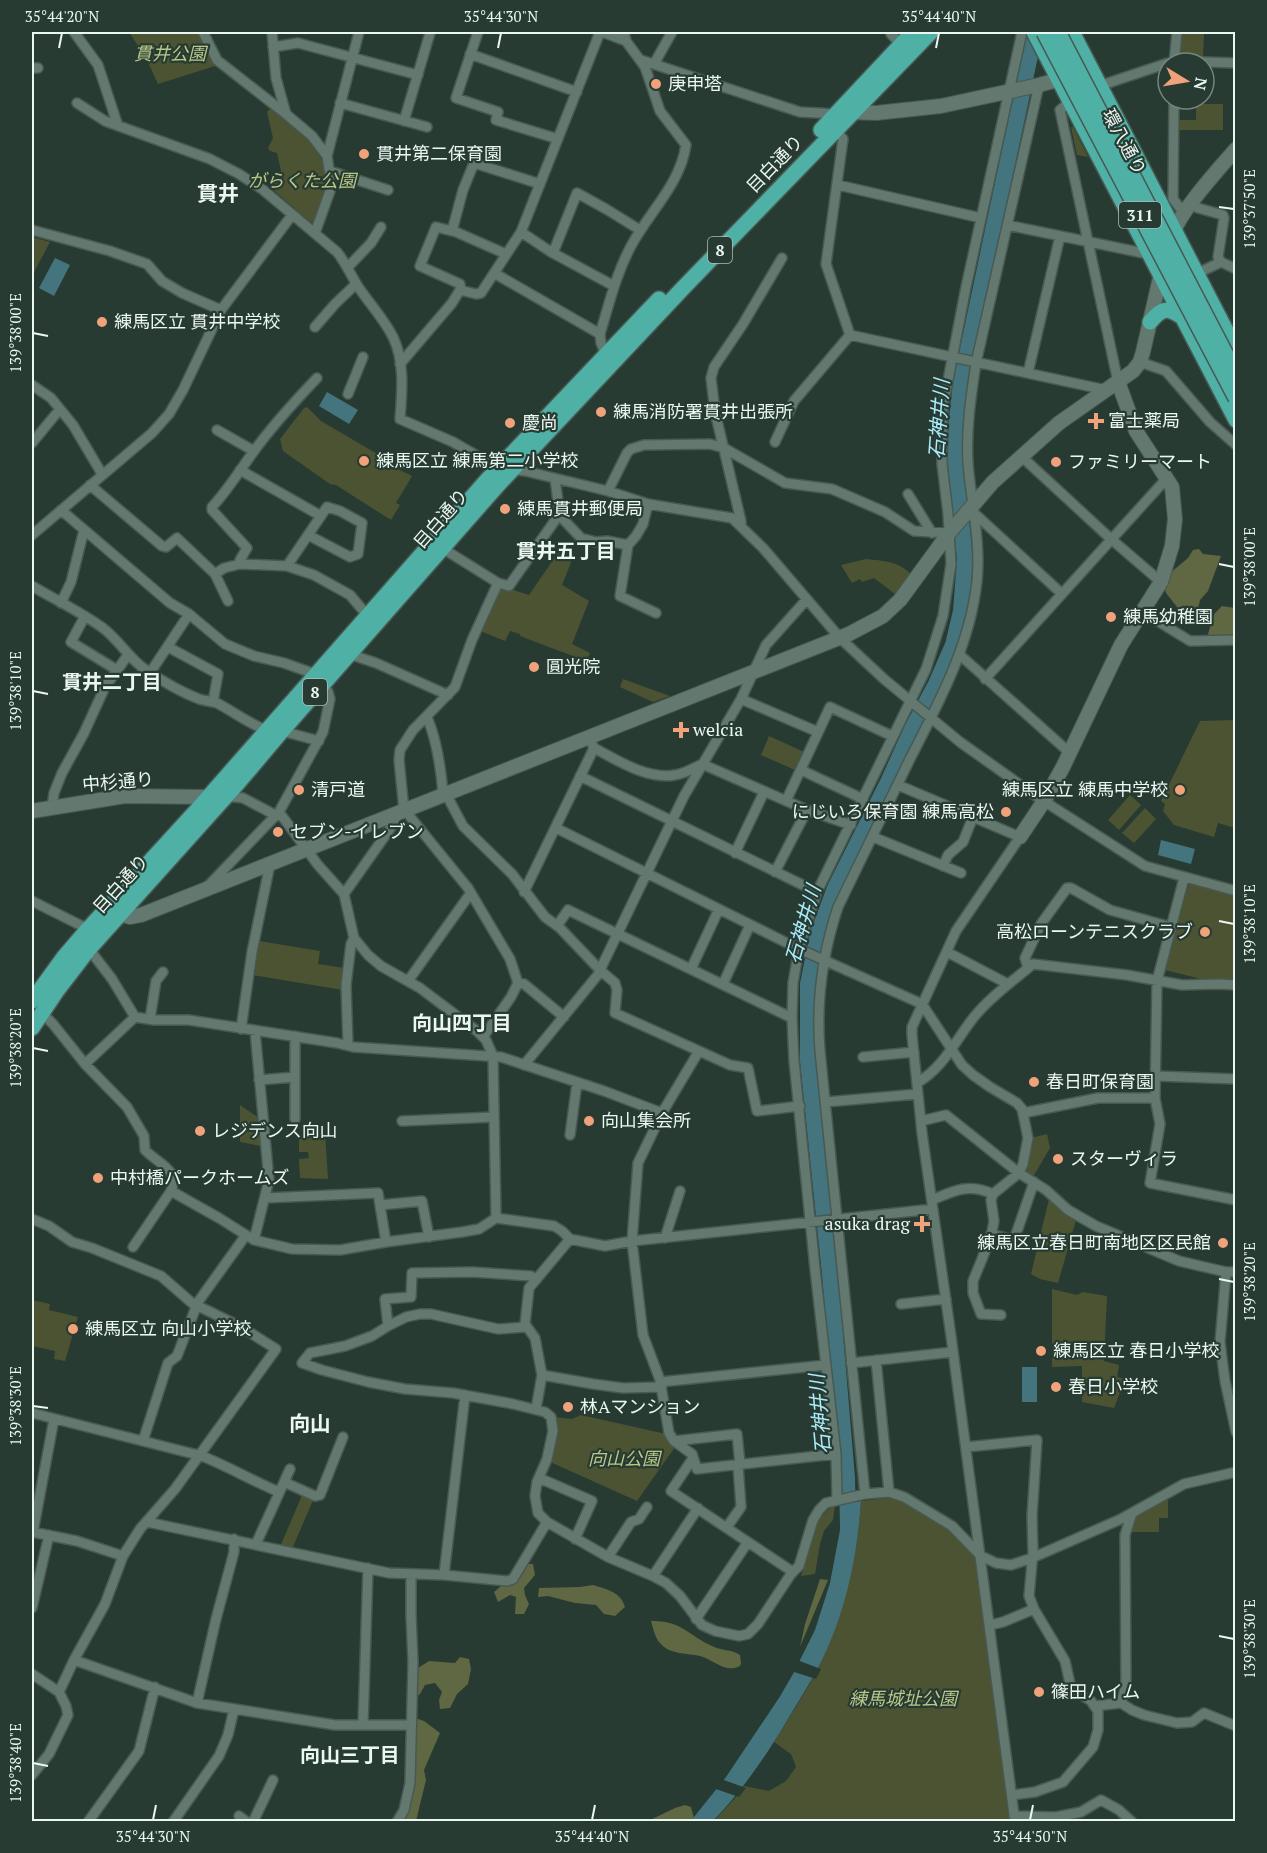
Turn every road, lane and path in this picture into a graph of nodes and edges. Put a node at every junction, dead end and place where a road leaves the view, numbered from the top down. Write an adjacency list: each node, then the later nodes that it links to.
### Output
1 (74, 32): 44 (street)
2 (203, 32): 41 (street)
3 (272, 32): 20 (street)
4 (359, 32): 24 (street)
5 (429, 32): 30 (street)
6 (478, 32): 22 (street)
7 (601, 32): 18 (street); 35 (street)
8 (672, 32): 28 (street)
9 (891, 32): 19 (street)
10 (913, 32): 19 (main road, 目白通り / 8)
11 (931, 32): 39 (main road, 目白通り / 8)
12 (1022, 32): 34 (street)
13 (1034, 32): 23 (main road, 311)
14 (1044, 32): 98 (main road, 環八通り / 311, bridge)
15 (1058, 32): 93 (main road, 環八通り / 311, bridge)
16 (1177, 32): 21 (street)
17 (1073, 34): 23 (main road); 32 (main road)
18 (625, 36): 25 (street)
19 (901, 44): 43 (main road, 目白通り / 8)
20 (273, 48): 24 (street); 41 (street)
21 (1173, 51)
22 (470, 54): 35 (street); 46 (street)
23 (1045, 55): 31 (main road, 311)
24 (352, 58): 30 (street); 38 (street)
25 (641, 60): 28 (street); 60 (street)
26 (1216, 63): 27 (street)
27 (1236, 63)
28 (654, 64): 43 (street)
29 (1156, 68): 32 (street)
30 (418, 75): 42 (street)
31 (1058, 80): 33 (street); 36 (main road, 311)
32 (1099, 85): 36 (street); 58 (main road)
33 (1035, 86): 34 (street); 56 (street)
34 (1010, 90): 39 (street); 55 (street)
35 (577, 92): 46 (street)
36 (1069, 102): 65 (street); 68 (main road, 311)
37 (77, 103): 44 (street)
38 (340, 103): 42 (street); 48 (street)
39 (853, 111): 43 (main road, 目白通り / 8)
40 (1174, 111): 53 (street)
41 (286, 114): 48 (street)
42 (404, 121): 45 (street)
43 (836, 122): 51 (street); 86 (main road, 目白通り / 8); 108 (main road, 目白通り / 8)
44 (118, 126): 54 (street)
45 (427, 128)
46 (558, 140): 50 (street)
47 (1236, 149): 53 (street)
48 (327, 156): 49 (street)
49 (330, 171): 52 (street); 63 (street)
50 (540, 184): 61 (street); 62 (street)
51 (838, 185): 55 (street); 84 (street)
52 (388, 190)
53 (1187, 209): 58 (street); 70 (street)
54 (292, 215): 63 (street); 79 (street)
55 (981, 218): 88 (street)
56 (1007, 225): 64 (street); 90 (street)
57 (381, 227): 71 (street)
58 (1174, 229): 74 (main road); 75 (street)
59 (32, 230): 79 (street)
60 (640, 230): 66 (street); 77 (street)
61 (452, 231): 67 (street); 78 (street)
62 (521, 232): 66 (street); 67 (street)
63 (315, 233): 71 (street)
64 (1060, 236): 65 (street); 92 (street)
65 (1089, 242): 68 (street); 96 (street)
66 (553, 253): 77 (street)
67 (506, 254): 73 (street)
68 (1148, 254): 75 (main road, 311)
69 (782, 258): 105 (street)
70 (1221, 262): 72 (street); 74 (street)
71 (348, 267): 76 (street)
72 (1236, 269)
73 (494, 273): 78 (street); 83 (street)
74 (1196, 274): 85 (main road)
75 (1160, 275): 80 (main road, 311); 81 (street)
76 (356, 284): 82 (street); 91 (street)
77 (614, 286): 83 (street)
78 (461, 290): 91 (street)
79 (221, 310): 110 (street)
80 (1182, 317): 81 (main road); 100 (main road, 311)
81 (1150, 322): 89 (street)
82 (315, 327)
83 (600, 334): 86 (street)
84 (850, 335): 88 (street); 102 (street)
85 (1236, 350)
86 (606, 355): 108 (main road, 目白通り / 8)
87 (363, 357): 97 (street)
88 (952, 357): 90 (street); 123 (street)
89 (1140, 362): 96 (street); 104 (street)
90 (976, 363): 92 (street); 117 (street)
91 (400, 364): 108 (street)
92 (1028, 373): 96 (street)
93 (1236, 374)
94 (317, 378): 106 (street)
95 (32, 385): 99 (street)
96 (1112, 386): 107 (street); 112 (street)
97 (348, 394)
98 (1236, 399)
99 (60, 409): 103 (street); 110 (street)
100 (1236, 420)
101 (217, 430): 106 (street)
102 (775, 442)
103 (32, 443)
104 (1236, 446)
105 (723, 448): 114 (street); 121 (street); 124 (street)
106 (254, 451): 109 (street)
107 (1021, 456): 117 (street); 127 (street)
108 (505, 469): 111 (street); 129 (main road, 目白通り / 8); 143 (main road, 目白通り / 8)
109 (240, 470): 119 (street); 130 (street)
110 (102, 474): 113 (street)
111 (555, 478): 114 (street); 120 (street)
112 (1167, 478): 127 (street); 133 (street)
113 (90, 485): 118 (street); 132 (street)
114 (608, 491): 116 (street)
115 (908, 494): 124 (street)
116 (648, 504): 121 (street); 128 (street)
117 (972, 508): 123 (street); 136 (street); 150 (street)
118 (61, 510): 122 (street); 125 (street)
119 (321, 516): 126 (street); 126 (street)
120 (560, 516): 128 (street); 134 (street)
121 (741, 526): 137 (street)
122 (84, 530): 139 (street); 142 (street)
123 (950, 531): 124 (street); 145 (street); 158 (street)
124 (932, 533)
125 (32, 535)
126 (308, 535): 131 (street)
127 (1112, 539): 133 (street); 136 (street)
128 (628, 545): 141 (street)
129 (442, 548): 134 (street); 148 (main road, 目白通り / 8)
130 (240, 564): 131 (street); 132 (street)
131 (287, 566): 143 (street)
132 (215, 574): 138 (street)
133 (1161, 582): 140 (street)
134 (498, 583): 156 (street)
135 (32, 586): 139 (street)
136 (1061, 593): 154 (street)
137 (807, 599): 145 (street); 152 (street)
138 (228, 601)
139 (61, 603): 144 (street)
140 (1143, 612): 146 (street); 167 (street)
141 (656, 613)
142 (189, 614): 147 (street); 155 (street)
143 (367, 615): 155 (main road, 目白通り / 8)
144 (85, 616): 149 (street); 151 (street)
145 (840, 638): 152 (street); 158 (street)
146 (1236, 640)
147 (168, 647): 153 (street); 159 (street)
148 (350, 654): 155 (main road, 目白通り / 8); 156 (street)
149 (128, 655): 151 (street); 153 (street)
150 (960, 655): 154 (street); 161 (street)
151 (117, 670): 179 (street)
152 (754, 671): 157 (street); 166 (street)
153 (150, 673): 159 (street)
154 (985, 679): 167 (street)
155 (318, 680): 162 (main road, 目白通り / 8); 165 (street)
156 (448, 695): 160 (street)
157 (741, 699): 163 (street); 168 (street)
158 (911, 701): 161 (street); 164 (street)
159 (213, 702): 162 (street)
160 (427, 717): 173 (street); 182 (street)
161 (930, 717): 171 (street); 178 (street)
162 (274, 730): 165 (street); 174 (main road, 目白通り / 8); 175 (main road, 目白通り / 8)
163 (818, 732): 164 (street); 169 (street)
164 (892, 736): 176 (street)
165 (319, 741): 183 (street)
166 (591, 742): 168 (street); 170 (street); 173 (street)
167 (1070, 753): 178 (street)
168 (702, 764): 172 (street); 185 (street)
169 (801, 770): 176 (street); 177 (street)
170 (580, 776): 185 (street); 187 (street)
171 (898, 785): 184 (street); 188 (street)
172 (764, 792): 177 (street); 191 (street)
173 (444, 794): 182 (street); 200 (street)
174 (208, 796): 175 (street); 179 (street, 中杉通り); 206 (main road, 目白通り / 8)
175 (226, 796): 183 (street); 206 (main road, 目白通り / 8)
176 (863, 798): 186 (street)
177 (786, 801): 180 (street)
178 (1044, 801): 189 (street); 197 (street)
179 (52, 807): 181 (street, 中杉通り)
180 (807, 810): 186 (street); 194 (street)
181 (32, 811)
182 (402, 811): 190 (street); 202 (street); 203 (street)
183 (278, 814): 190 (street); 198 (street)
184 (973, 817): 189 (street); 193 (street)
185 (672, 821): 191 (street); 195 (street)
186 (851, 825): 201 (street)
187 (556, 828): 195 (street); 200 (street)
188 (873, 837): 193 (street); 216 (street)
189 (1020, 837): 215 (street)
190 (307, 848): 192 (street); 202 (street)
191 (735, 853): 194 (street)
192 (270, 864): 198 (street); 236 (street)
193 (943, 866): 196 (street)
194 (775, 872): 201 (street)
195 (646, 873): 205 (street); 211 (street)
196 (961, 873)
197 (1184, 878): 199 (street); 209 (street)
198 (203, 891): 206 (street)
199 (1236, 891)
200 (524, 892): 208 (street)
201 (817, 892): 214 (street)
202 (344, 894): 212 (street)
203 (470, 894): 221 (street); 223 (street)
204 (32, 900): 210 (street)
205 (719, 909): 207 (street); 218 (street)
206 (113, 912): 210 (main road, 目白通り / 8); 213 (main road, 目白通り / 8)
207 (750, 925): 214 (street); 224 (street)
208 (557, 926): 211 (street); 219 (street)
209 (1171, 927): 217 (street); 222 (street)
210 (88, 929): 227 (main road, 目白通り / 8)
211 (617, 934): 218 (street); 219 (street)
212 (354, 938): 221 (street); 240 (street)
213 (89, 949): 227 (main road, 目白通り / 8); 231 (street)
214 (799, 949): 216 (street); 233 (street)
215 (947, 952): 225 (street); 229 (street)
216 (823, 959): 229 (street); 256 (street)
217 (1028, 968): 222 (street); 225 (street)
218 (691, 969): 224 (street)
219 (600, 970): 232 (street); 242 (street)
220 (163, 972): 234 (street)
221 (408, 981): 239 (street)
222 (1157, 981): 226 (street); 248 (street)
223 (518, 983): 232 (street); 239 (street)
224 (723, 984): 233 (street)
225 (1008, 984): 241 (street)
226 (1236, 986)
227 (43, 987): 228 (main road, 目白通り / 8); 230 (main road, 目白通り / 8)
228 (32, 1001)
229 (922, 1004): 241 (street); 243 (street)
230 (42, 1013): 235 (main road, 目白通り / 8); 246 (street)
231 (135, 1017): 234 (street); 246 (street)
232 (564, 1017): 247 (street)
233 (792, 1018): 257 (street)
234 (150, 1019): 236 (street)
235 (32, 1028)
236 (241, 1029): 237 (street)
237 (255, 1031): 238 (street); 251 (street)
238 (295, 1036): 240 (street); 249 (street)
239 (483, 1037): 244 (street)
240 (348, 1045): 244 (street)
241 (952, 1048): 253 (street); 259 (street)
242 (699, 1051): 257 (street); 258 (street)
243 (914, 1052): 245 (street); 253 (street)
244 (493, 1056): 247 (street); 260 (street)
245 (863, 1057)
246 (85, 1064): 267 (street)
247 (524, 1065): 252 (street)
248 (1156, 1076): 250 (street); 255 (street)
249 (295, 1077): 251 (street); 261 (street)
250 (1236, 1079)
251 (259, 1080): 270 (street)
252 (578, 1083): 258 (street); 264 (street)
253 (917, 1083): 254 (street)
254 (918, 1094): 256 (street); 262 (street)
255 (1155, 1098): 259 (street); 271 (street)
256 (826, 1102): 276 (street)
257 (800, 1106): 277 (street)
258 (662, 1113): 283 (street)
259 (1023, 1113): 265 (street)
260 (494, 1117): 263 (street); 274 (street)
261 (295, 1119)
262 (921, 1121): 265 (street); 272 (street)
263 (402, 1122)
264 (570, 1135)
265 (1019, 1173): 266 (street); 269 (street)
266 (1034, 1182): 278 (street); 286 (street)
267 (171, 1191): 280 (street); 285 (street)
268 (680, 1191): 281 (street)
269 (993, 1194): 272 (street); 278 (street)
270 (265, 1197): 273 (street); 280 (street)
271 (1236, 1200)
272 (932, 1204): 276 (street); 288 (street)
273 (380, 1205): 279 (street); 284 (street)
274 (496, 1218): 279 (street); 282 (street)
275 (32, 1219): 290 (street)
276 (837, 1220): 277 (street); 296 (street)
277 (811, 1222): 281 (street); 297 (street)
278 (991, 1234): 291 (street)
279 (429, 1237): 284 (street)
280 (250, 1238): 284 (street); 290 (street)
281 (665, 1238): 283 (street)
282 (570, 1239): 283 (street); 287 (street)
283 (632, 1241): 299 (street)
284 (386, 1242)
285 (133, 1247)
286 (1231, 1272): 304 (street)
287 (536, 1280): 292 (street); 293 (street)
288 (946, 1299): 289 (street); 294 (street)
289 (902, 1304)
290 (197, 1305): 306 (street); 310 (street)
291 (1001, 1315)
292 (388, 1326): 293 (street); 300 (street)
293 (526, 1328): 298 (street)
294 (953, 1352): 295 (street); 308 (street)
295 (876, 1360): 296 (street); 318 (street)
296 (851, 1363): 319 (street)
297 (826, 1365): 299 (street); 309 (street)
298 (542, 1375): 299 (street); 301 (street)
299 (661, 1385): 307 (street)
300 (465, 1395): 301 (street); 340 (street)
301 (536, 1409): 315 (street)
302 (32, 1413): 303 (street)
303 (54, 1419): 306 (street); 327 (street)
304 (1236, 1432)
305 (343, 1437): 316 (street)
306 (143, 1441): 310 (street)
307 (674, 1441): 311 (street); 312 (street)
308 (966, 1447): 334 (street); 336 (street)
309 (836, 1454): 312 (street); 320 (street)
310 (198, 1455): 317 (street); 324 (street)
311 (693, 1458): 312 (street); 322 (street)
312 (739, 1464): 326 (street)
313 (290, 1468): 316 (street)
314 (1236, 1472): 323 (street)
315 (539, 1478): 325 (street); 330 (street)
316 (284, 1482): 317 (street)
317 (279, 1492): 332 (street)
318 (889, 1492): 319 (street); 334 (street)
319 (865, 1494): 320 (street)
320 (837, 1500): 338 (street)
321 (647, 1507): 335 (street)
322 (698, 1508): 326 (street); 341 (street)
323 (1132, 1513): 336 (street); 351 (street)
324 (147, 1522): 329 (street); 333 (street)
325 (547, 1522): 330 (street); 340 (street)
326 (727, 1527): 331 (street)
327 (32, 1532): 328 (street)
328 (50, 1535): 333 (street); 342 (street)
329 (234, 1539): 332 (street); 350 (street)
330 (575, 1539): 335 (street)
331 (748, 1542): 338 (street); 344 (street)
332 (256, 1544): 337 (street)
333 (123, 1556): 346 (street)
334 (981, 1556): 336 (street); 345 (street)
335 (608, 1557): 341 (street)
336 (1032, 1558): 343 (street)
337 (368, 1568): 339 (street); 354 (street)
338 (793, 1572): 344 (street)
339 (411, 1574): 340 (street); 355 (street)
340 (444, 1575)
341 (653, 1576): 344 (street)
342 (32, 1608)
343 (1034, 1609): 345 (street); 352 (street)
344 (696, 1619)
345 (990, 1625): 359 (street)
346 (74, 1660): 348 (street); 349 (street)
347 (32, 1674): 349 (street)
348 (155, 1687): 350 (street); 361 (street)
349 (59, 1692): 357 (street)
350 (197, 1702): 353 (street)
351 (1121, 1703): 352 (street); 356 (street)
352 (1095, 1706): 359 (street)
353 (234, 1709): 354 (street); 362 (street)
354 (363, 1725): 355 (street)
355 (411, 1725): 364 (street)
356 (1236, 1726)
357 (33, 1770)
358 (273, 1780): 363 (street)
359 (1012, 1795): 360 (street)
360 (1015, 1819): 365 (street)
361 (88, 1821)
362 (173, 1821)
363 (253, 1821)
364 (397, 1821)
365 (1132, 1821)

